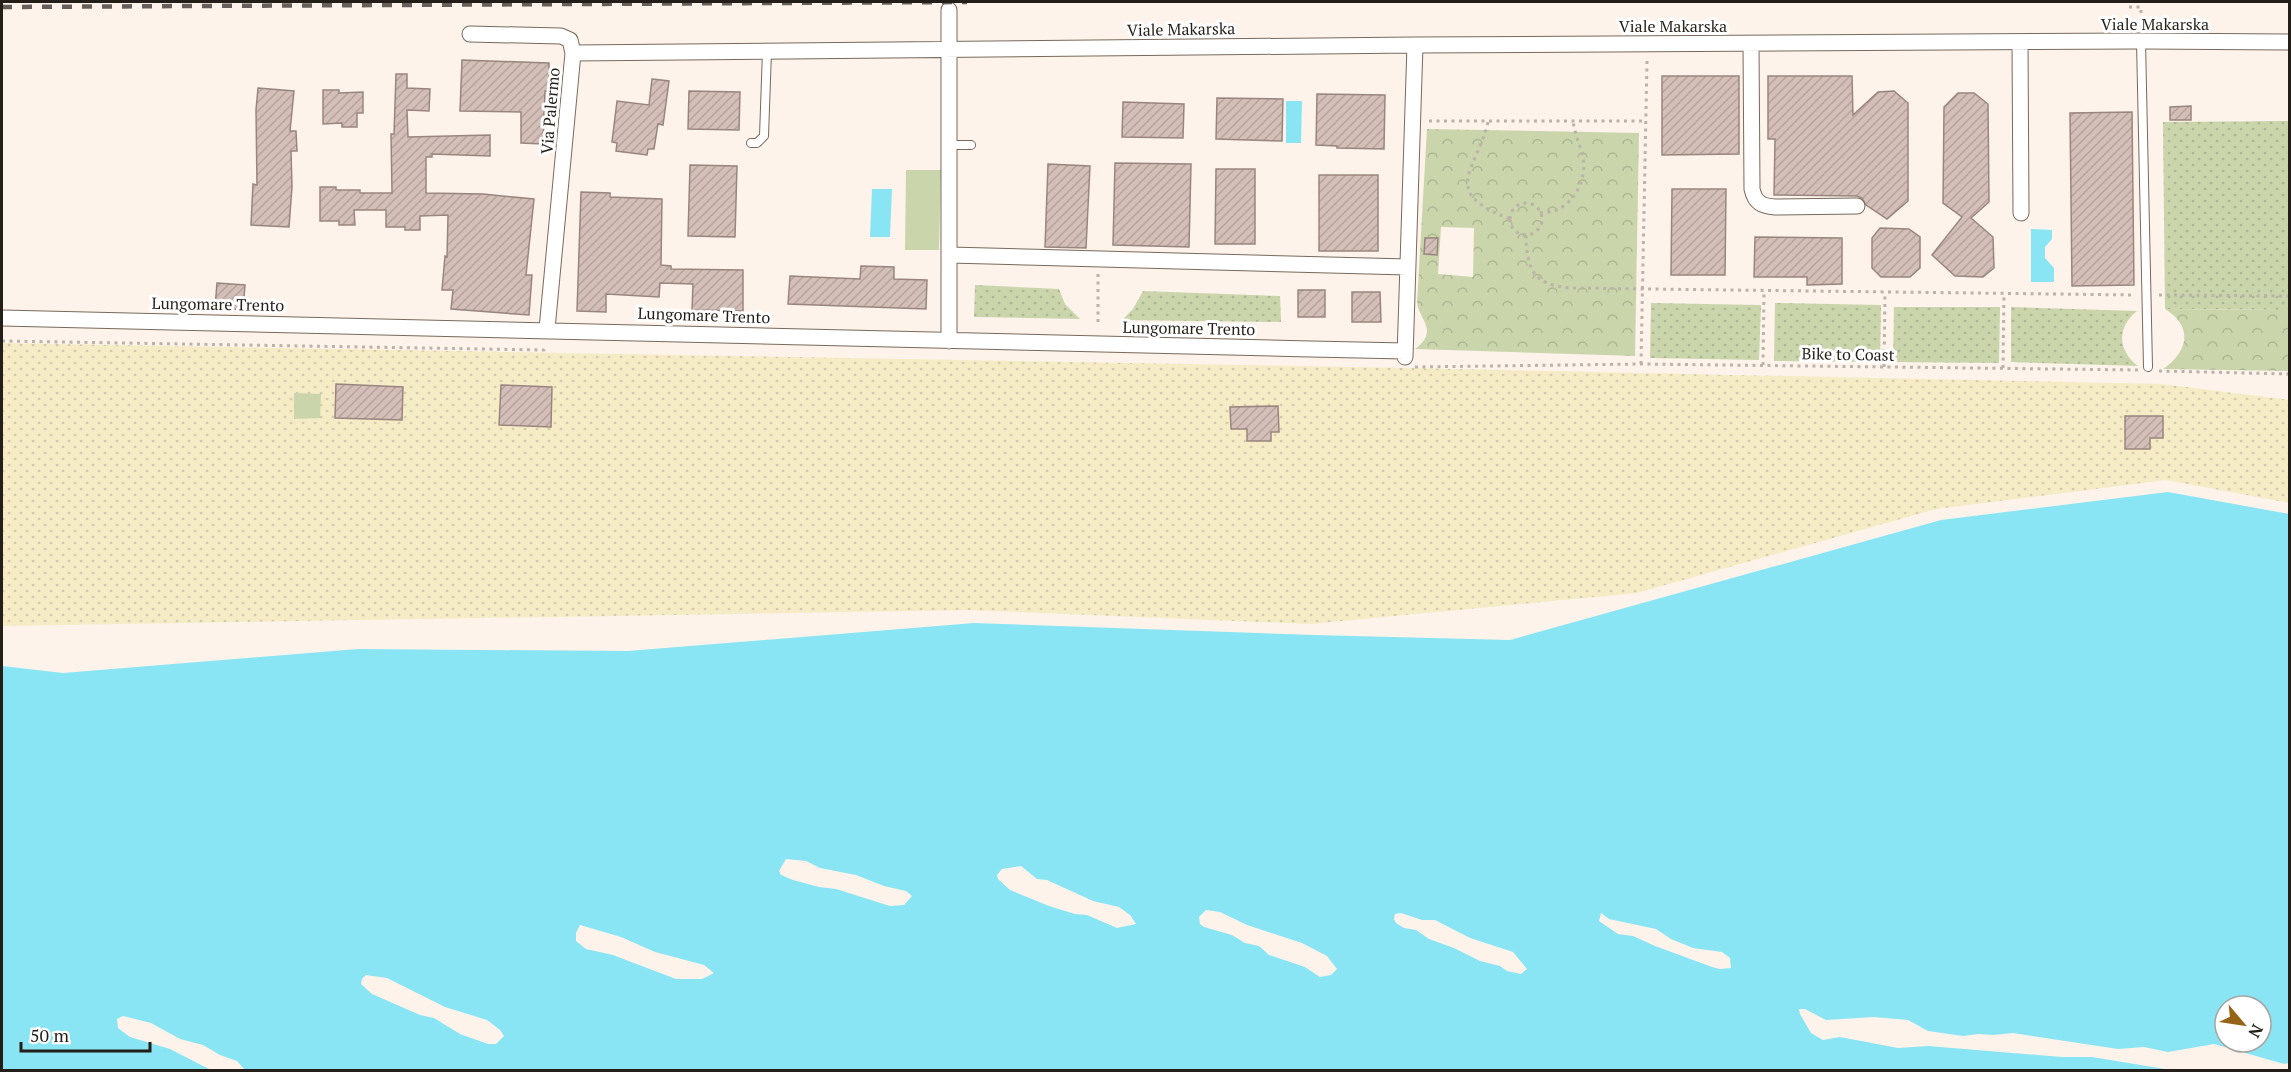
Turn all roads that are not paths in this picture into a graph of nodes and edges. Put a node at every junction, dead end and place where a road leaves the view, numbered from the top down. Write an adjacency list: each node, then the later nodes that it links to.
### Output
1 (948, 10): 8 (street)
2 (470, 34): 10 (street)
3 (2141, 41): 4 (street, Viale Makarska); 5 (street, Viale Makarska); 21 (lane)
4 (2020, 42): 6 (street, Viale Makarska); 15 (street)
5 (2289, 42)
6 (1751, 44): 7 (street, Viale Makarska); 14 (street)
7 (1415, 45): 8 (street, Viale Makarska); 17 (street)
8 (948, 49): 9 (street, Via Palermo); 12 (street)
9 (767, 51): 10 (street, Via Palermo); 11 (lane)
10 (573, 53): 19 (street, Via Palermo)
11 (751, 143)
12 (948, 145): 13 (lane); 16 (street)
13 (971, 145)
14 (1857, 206)
15 (2020, 213)
16 (949, 255): 17 (street); 20 (street)
17 (1408, 267): 20 (street, Lungomare Trento)
18 (2, 318): 19 (street, Lungomare Trento)
19 (547, 329): 20 (street, Lungomare Trento)
20 (949, 340)
21 (2148, 367)

